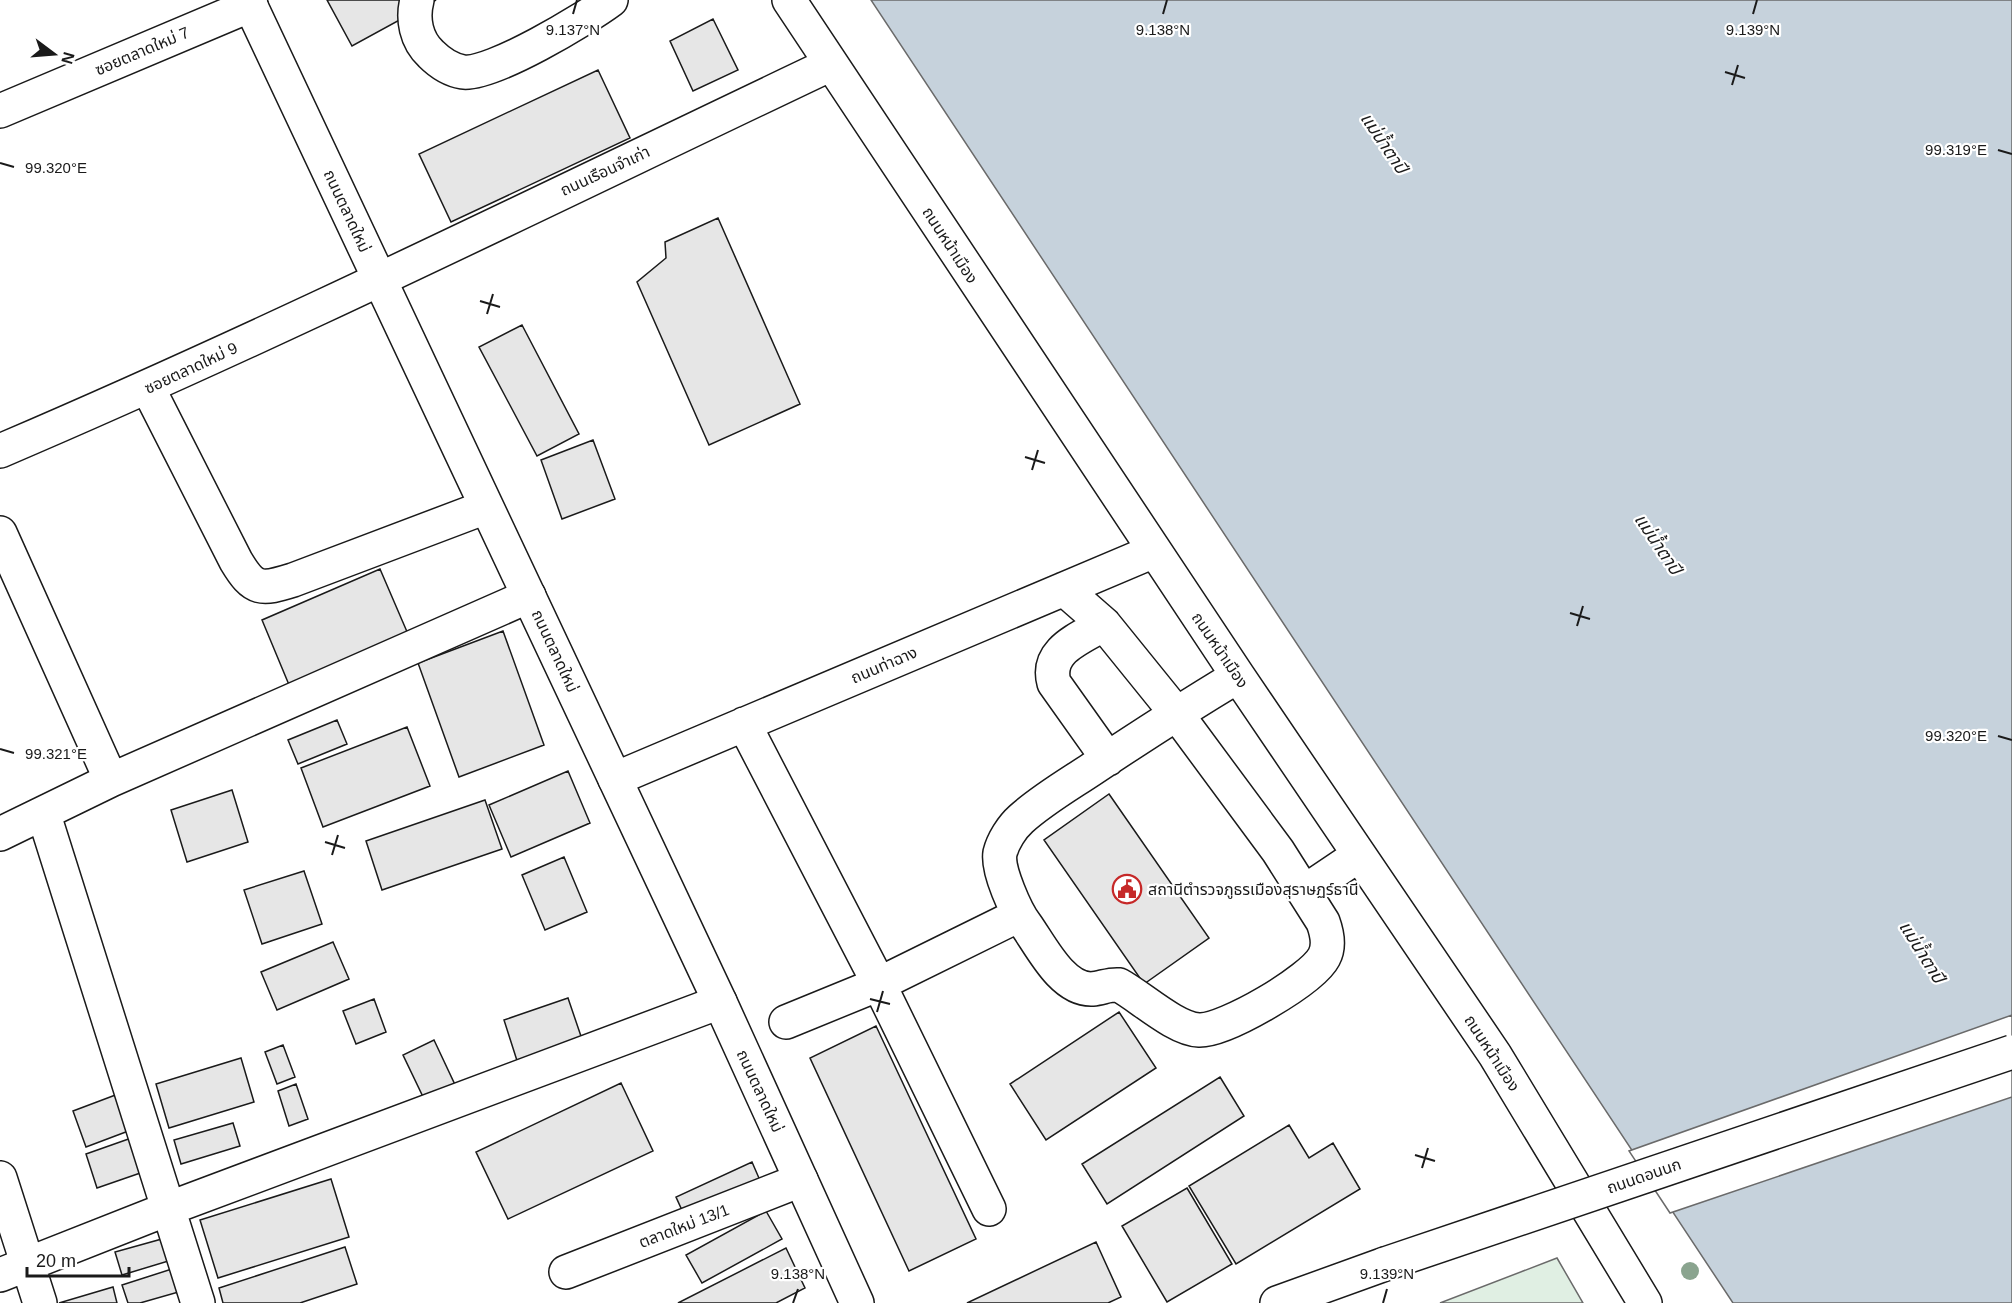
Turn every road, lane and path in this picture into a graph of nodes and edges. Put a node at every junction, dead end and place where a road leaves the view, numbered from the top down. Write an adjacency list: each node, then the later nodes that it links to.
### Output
1 (417, 0): 2 (street)
2 (611, 0)
3 (789, 0): 5 (street, ถนนหน้าเมือง)
4 (249, 2): 6 (street, ซอยตลาดใหม่ 7); 7 (street, ถนนตลาดใหม่)
5 (831, 64): 7 (street, ถนนเรือนจำเก่า); 12 (street, ถนนหน้าเมือง)
6 (0, 111)
7 (379, 278): 8 (street, ซอยตลาดใหม่ 9); 10 (street, ถนนตลาดใหม่)
8 (148, 388): 9 (street, ซอยตลาดใหม่ 9); 10 (street)
9 (0, 451)
10 (486, 507): 14 (street, ถนนตลาดใหม่)
11 (0, 534): 21 (street)
12 (1154, 551): 13 (street, ถนนท่าฉาง); 16 (street, ถนนหน้าเมือง)
13 (1064, 589): 15 (street); 18 (street, ถนนท่าฉาง)
14 (529, 596): 20 (street, ถนนตลาดใหม่); 21 (street)
15 (1104, 624): 17 (street); 19 (street)
16 (1238, 676): 17 (street); 24 (street, ถนนหน้าเมือง)
17 (1176, 713): 19 (street); 25 (street)
18 (744, 724): 20 (street, ถนนท่าฉาง); 27 (street)
19 (1108, 759): 26 (street)
20 (615, 778): 28 (street, ถนนตลาดใหม่)
21 (111, 780): 22 (street)
22 (44, 814): 23 (street); 33 (street)
23 (0, 834)
24 (1359, 855): 25 (street); 41 (street, ถนนหน้าเมือง)
25 (1304, 892): 26 (street)
26 (1019, 915): 27 (street)
27 (879, 984): 29 (street); 34 (street)
28 (720, 1002): 32 (street, ถนนตลาดใหม่); 33 (street)
29 (786, 1022)
30 (2012, 1053): 40 (street, ถนนดอนนก, bridge)
31 (0, 1178): 35 (street)
32 (801, 1180): 36 (street, ตลาดใหม่ 13/1); 39 (street, ถนนตลาดใหม่)
33 (170, 1208): 35 (street); 38 (street)
34 (990, 1209)
35 (14, 1270): 37 (street)
36 (566, 1272)
37 (40, 1303)
38 (198, 1303)
39 (857, 1303)
40 (1277, 1303)
41 (1645, 1303)

